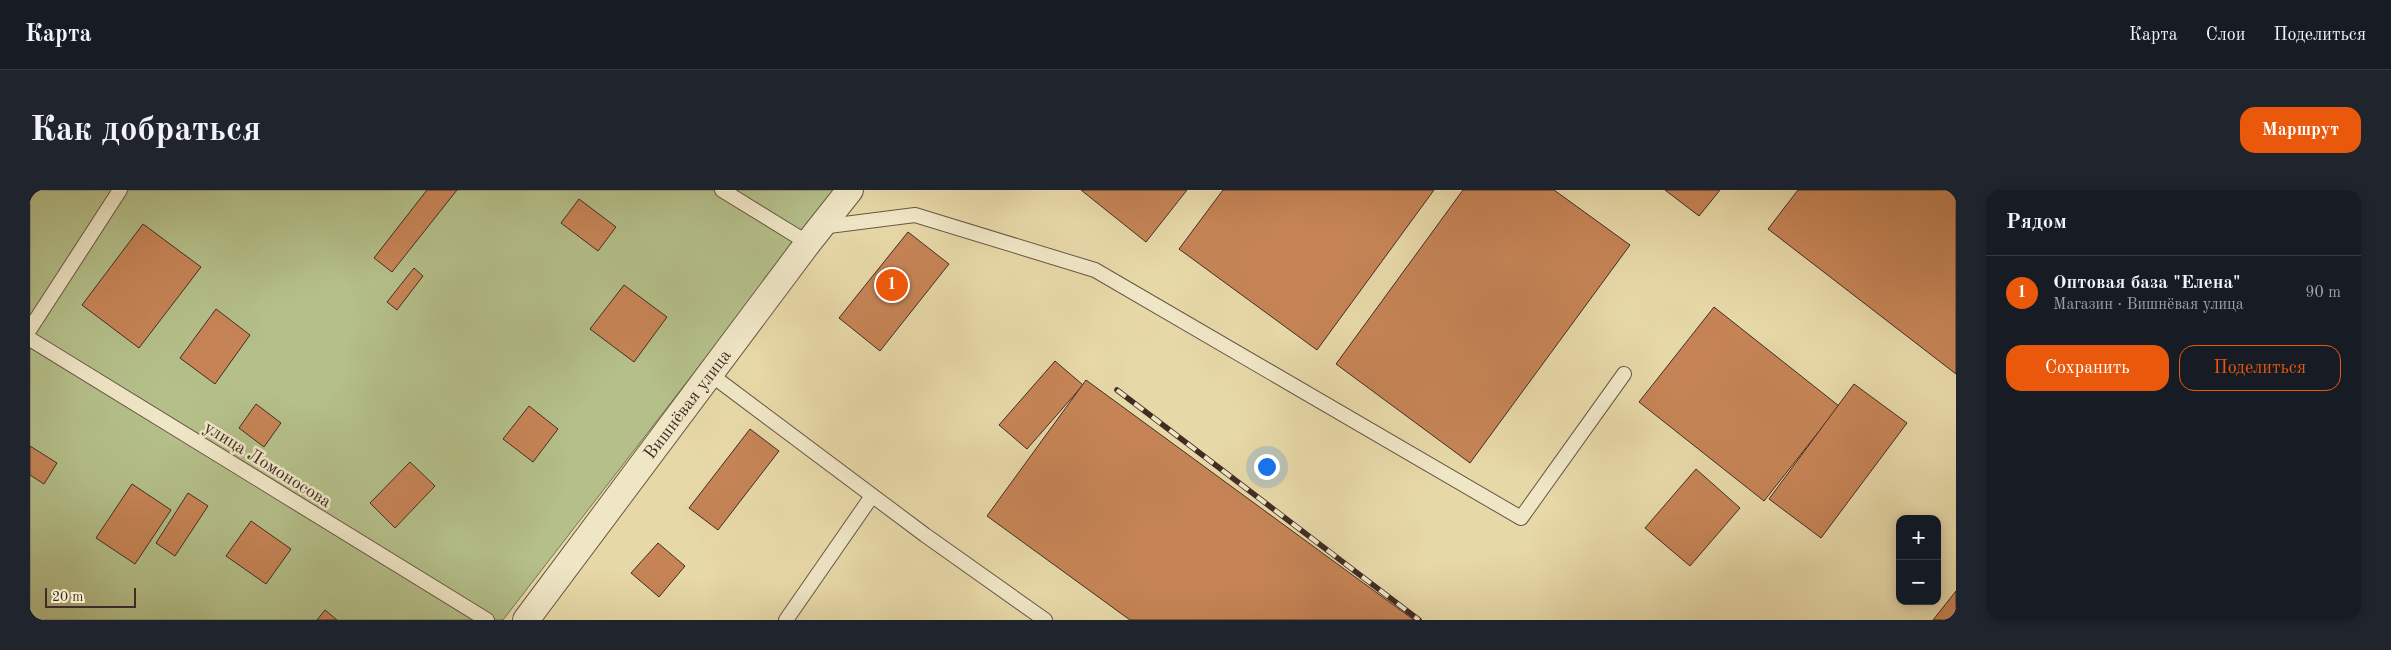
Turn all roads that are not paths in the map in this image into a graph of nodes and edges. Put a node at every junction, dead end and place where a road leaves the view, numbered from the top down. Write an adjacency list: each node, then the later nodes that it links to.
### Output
1 (120, 190): 5 (lane)
2 (722, 190): 4 (lane)
3 (850, 190): 4 (street, Вишнёвая улица)
4 (814, 235): 7 (street, Вишнёвая улица); 8 (lane)
5 (30, 329)
6 (30, 339): 10 (lane, улица Ломоносова)
7 (710, 374): 9 (lane); 11 (street, Вишнёвая улица)
8 (1624, 374)
9 (872, 496): 12 (lane); 13 (lane)
10 (487, 620)
11 (526, 620)
12 (786, 620)
13 (1044, 620)

